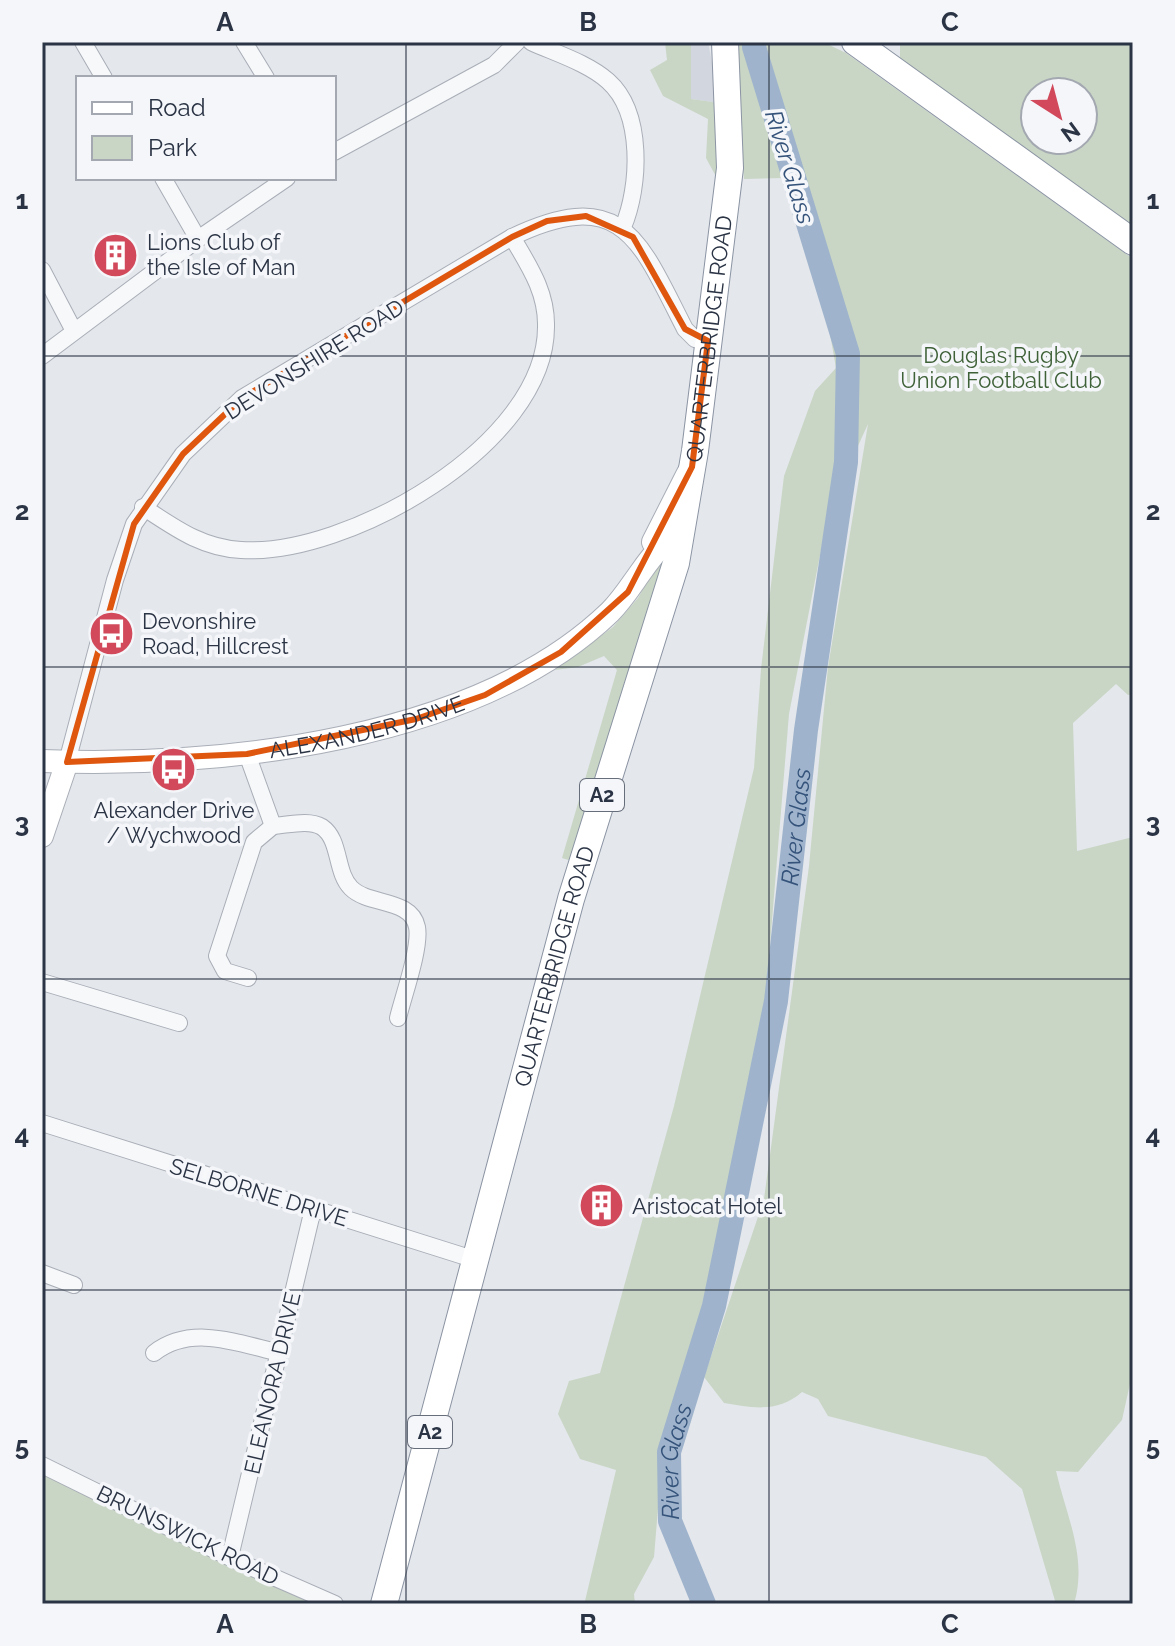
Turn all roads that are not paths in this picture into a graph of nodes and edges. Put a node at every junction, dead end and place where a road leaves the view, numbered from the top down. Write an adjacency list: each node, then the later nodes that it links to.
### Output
1 (83, 42): 7 (street)
2 (244, 42): 8 (street)
3 (517, 42): 9 (street)
4 (531, 42): 12 (street)
5 (725, 42): 18 (highway, QUARTERBRIDGE ROAD / A2)
6 (855, 42): 15 (highway)
7 (103, 76)
8 (265, 76)
9 (336, 151)
10 (164, 180): 14 (street)
11 (284, 180): 14 (street)
12 (623, 227): 13 (street, DEVONSHIRE ROAD); 18 (street)
13 (512, 237): 21 (street, DEVONSHIRE ROAD); 21 (street)
14 (198, 239): 17 (street)
15 (1133, 242)
16 (42, 270): 17 (street)
17 (74, 331): 19 (street)
18 (708, 341): 20 (highway, QUARTERBRIDGE ROAD / A2)
19 (42, 356)
20 (692, 467): 22 (highway, QUARTERBRIDGE ROAD / A2); 23 (main road, ALEXANDER DRIVE)
21 (143, 507): 26 (street, DEVONSHIRE ROAD)
22 (685, 512): 23 (main road, ALEXANDER DRIVE); 35 (highway, QUARTERBRIDGE ROAD / A2)
23 (642, 569): 24 (main road, ALEXANDER DRIVE)
24 (247, 754): 26 (main road, ALEXANDER DRIVE); 27 (street)
25 (42, 761): 26 (main road, ALEXANDER DRIVE)
26 (67, 762): 28 (main road)
27 (273, 826): 29 (street); 31 (street)
28 (42, 836)
29 (248, 978)
30 (42, 982): 32 (street)
31 (396, 1019)
32 (179, 1023)
33 (42, 1123): 34 (street, SELBORNE DRIVE)
34 (313, 1209): 35 (street, SELBORNE DRIVE); 39 (street, ELEANORA DRIVE)
35 (476, 1260): 43 (highway, QUARTERBRIDGE ROAD / A2)
36 (42, 1273): 37 (street)
37 (74, 1285)
38 (154, 1353): 39 (street)
39 (280, 1353): 41 (street, ELEANORA DRIVE)
40 (42, 1465): 41 (street, BRUNSWICK ROAD)
41 (230, 1557): 42 (street, BRUNSWICK ROAD)
42 (335, 1604)
43 (384, 1604)

